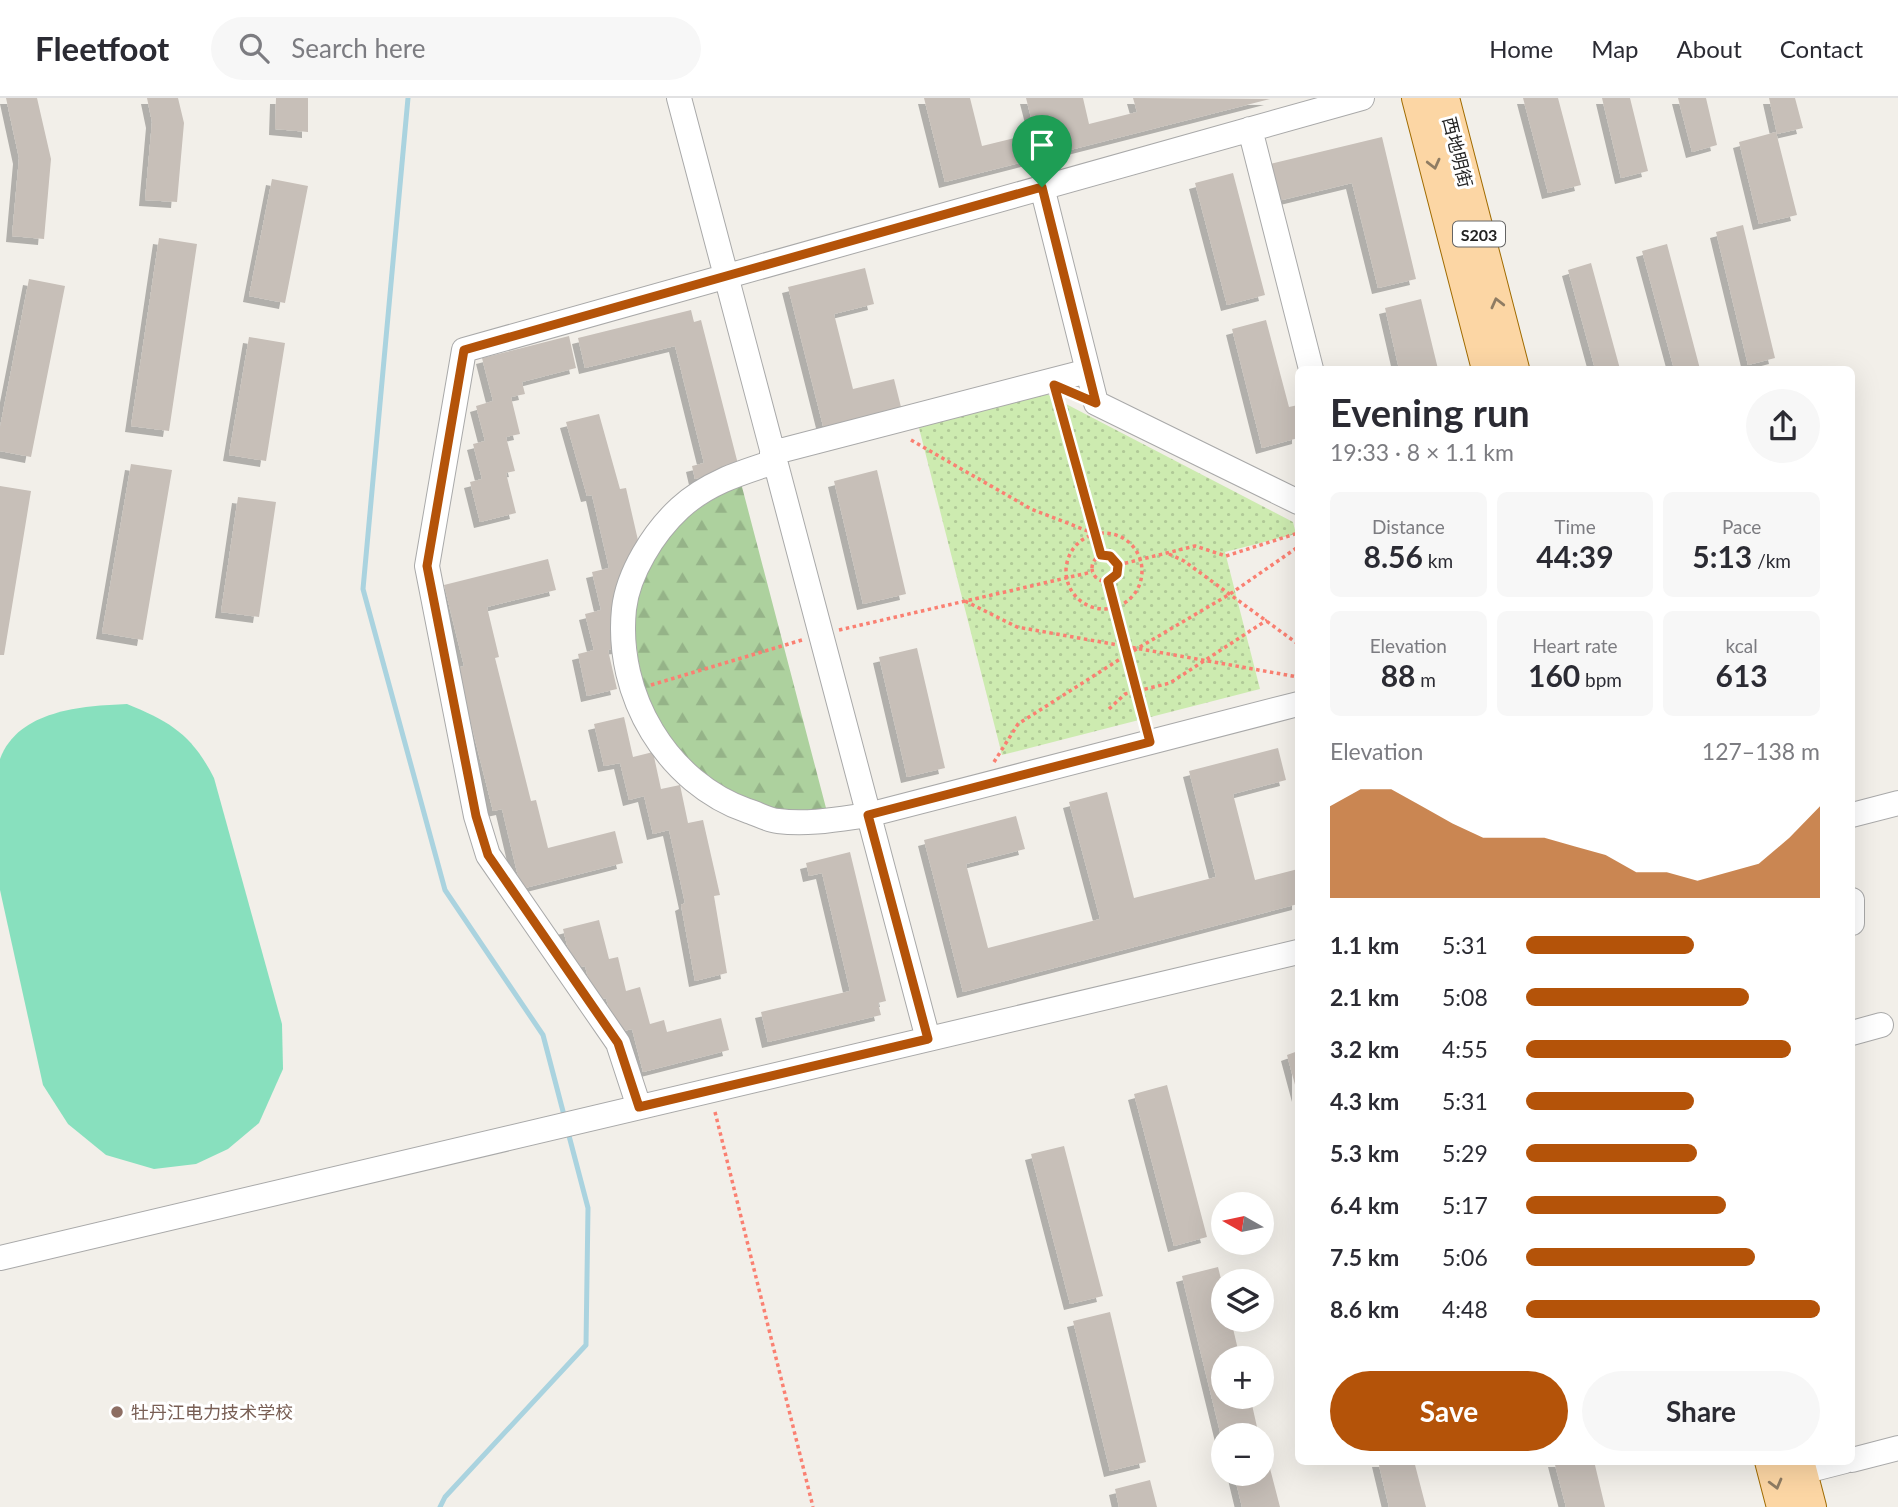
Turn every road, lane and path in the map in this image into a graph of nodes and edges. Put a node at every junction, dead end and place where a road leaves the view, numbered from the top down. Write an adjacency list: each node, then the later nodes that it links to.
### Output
1 (679, 98): 7 (street)
2 (1362, 98): 5 (street)
3 (1417, 98): 9 (main road, 西地明街 / S203, one-way to 9)
4 (1444, 98): 10 (main road, 西地明街 / S203, one-way to 4)
5 (1250, 129): 6 (street); 8 (street)
6 (1042, 187): 7 (street); 11 (street)
7 (725, 275): 15 (street); 52 (street)
8 (1310, 366)
9 (1486, 366)
10 (1513, 366)
11 (1088, 371): 12 (street); 13 (street)
12 (1050, 383): 13 (street); 14 (street); 17 (path)
13 (1096, 403): 16 (street)
14 (884, 424): 15 (street); 17 (path)
15 (773, 457): 31 (street); 38 (street)
16 (1295, 501)
17 (1096, 534): 21 (path); 22 (path); 25 (path)
18 (1295, 534): 20 (path)
19 (1295, 550): 27 (path)
20 (1167, 553): 22 (path); 27 (path)
21 (1101, 555): 23 (path); 24 (path)
22 (1140, 560): 23 (path); 29 (path)
23 (1118, 565): 26 (path)
24 (1092, 572): 25 (path); 26 (path)
25 (1066, 578): 28 (path); 29 (path)
26 (1108, 581): 29 (path)
27 (1230, 594): 30 (path); 34 (path)
28 (963, 600): 31 (path); 33 (path)
29 (1116, 607): 33 (path)
30 (1267, 621): 32 (path); 36 (path)
31 (820, 634): 38 (path); 46 (street)
32 (1295, 642)
33 (1125, 644): 34 (path); 35 (path)
34 (1140, 647): 35 (path); 36 (path)
35 (1128, 654): 39 (path); 43 (path)
36 (1207, 660): 37 (path); 39 (path)
37 (1295, 676)
38 (632, 690): 46 (street)
39 (1137, 691): 41 (path); 42 (path)
40 (1295, 705): 42 (street)
41 (1109, 709)
42 (1150, 742): 43 (street)
43 (978, 787): 46 (street)
44 (1898, 803): 45 (street)
45 (1855, 814)
46 (868, 815): 50 (street)
47 (1295, 952): 50 (street)
48 (1881, 1025): 49 (street)
49 (1855, 1032)
50 (928, 1039): 51 (street)
51 (710, 1090): 52 (street); 58 (path)
52 (639, 1107): 53 (street)
53 (0, 1258)
54 (1898, 1448): 55 (street)
55 (1855, 1459)
56 (1771, 1465): 59 (main road, one-way to 59)
57 (1801, 1467): 60 (main road)
58 (813, 1507)
59 (1782, 1507)
60 (1811, 1507)

